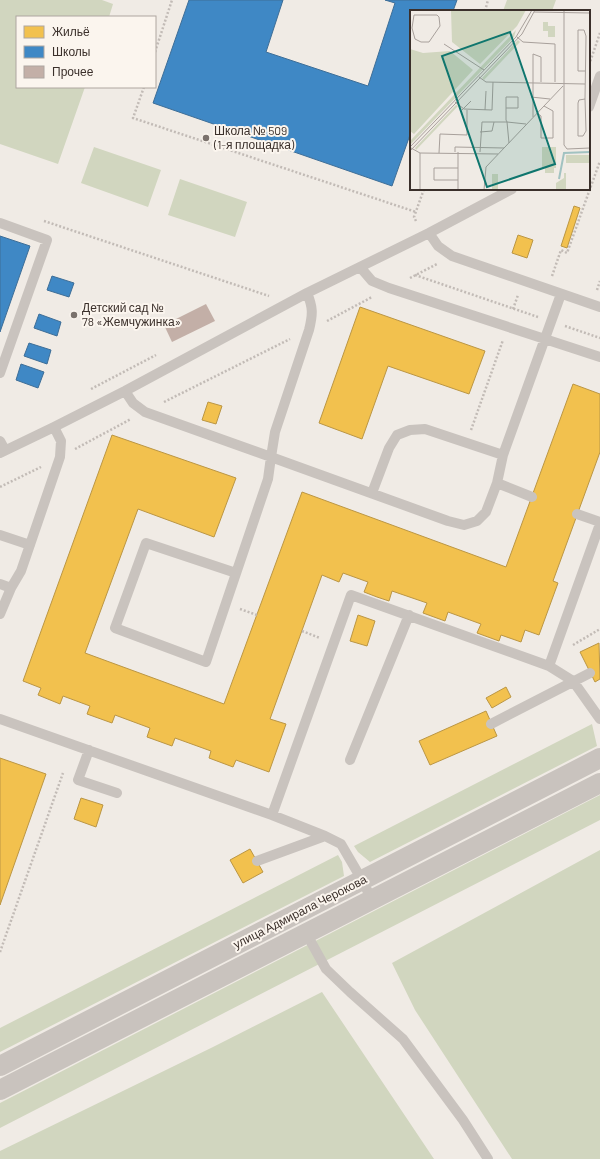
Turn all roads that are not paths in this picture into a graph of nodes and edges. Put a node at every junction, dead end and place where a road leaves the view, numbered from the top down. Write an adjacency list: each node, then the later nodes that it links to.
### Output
1 (600, 76): 2 (lane)
2 (590, 104)
3 (510, 190): 5 (lane)
4 (0, 223): 12 (lane)
5 (430, 232): 6 (lane); 8 (lane)
6 (360, 267): 7 (lane); 10 (lane)
7 (307, 293): 13 (lane); 17 (lane)
8 (561, 294): 9 (lane); 10 (lane)
9 (600, 307)
10 (545, 338): 11 (lane); 16 (lane)
11 (600, 357)
12 (0, 373)
13 (125, 391): 14 (lane); 17 (lane)
14 (54, 428): 15 (lane); 24 (lane)
15 (2, 448)
16 (503, 455): 18 (lane); 19 (lane)
17 (271, 457): 19 (lane); 25 (lane)
18 (497, 483): 19 (lane); 20 (lane)
19 (372, 493)
20 (532, 497)
21 (577, 514): 22 (lane)
22 (600, 523): 30 (lane)
23 (0, 535): 24 (lane)
24 (30, 545): 27 (lane)
25 (236, 573): 25 (lane)
26 (0, 584): 27 (lane)
27 (11, 588): 28 (lane)
28 (0, 614)
29 (409, 615): 30 (lane); 38 (lane); 41 (lane)
30 (549, 666): 32 (lane)
31 (590, 673): 32 (lane)
32 (573, 681): 34 (lane); 35 (lane)
33 (0, 719): 36 (lane)
34 (600, 719)
35 (491, 724)
36 (89, 750): 40 (lane); 41 (lane)
37 (600, 758): 44 (street, улица Адмирала Черокова)
38 (350, 760)
39 (600, 783): 45 (street, улица Адмирала Черокова)
40 (117, 793)
41 (272, 814): 42 (lane)
42 (325, 836): 43 (lane); 44 (lane)
43 (257, 861)
44 (362, 880): 45 (lane); 47 (street, улица Адмирала Черокова)
45 (372, 900): 46 (street, улица Адмирала Черокова)
46 (306, 933): 48 (street, улица Адмирала Черокова); 49 (lane)
47 (0, 1066)
48 (0, 1090)
49 (488, 1159)

